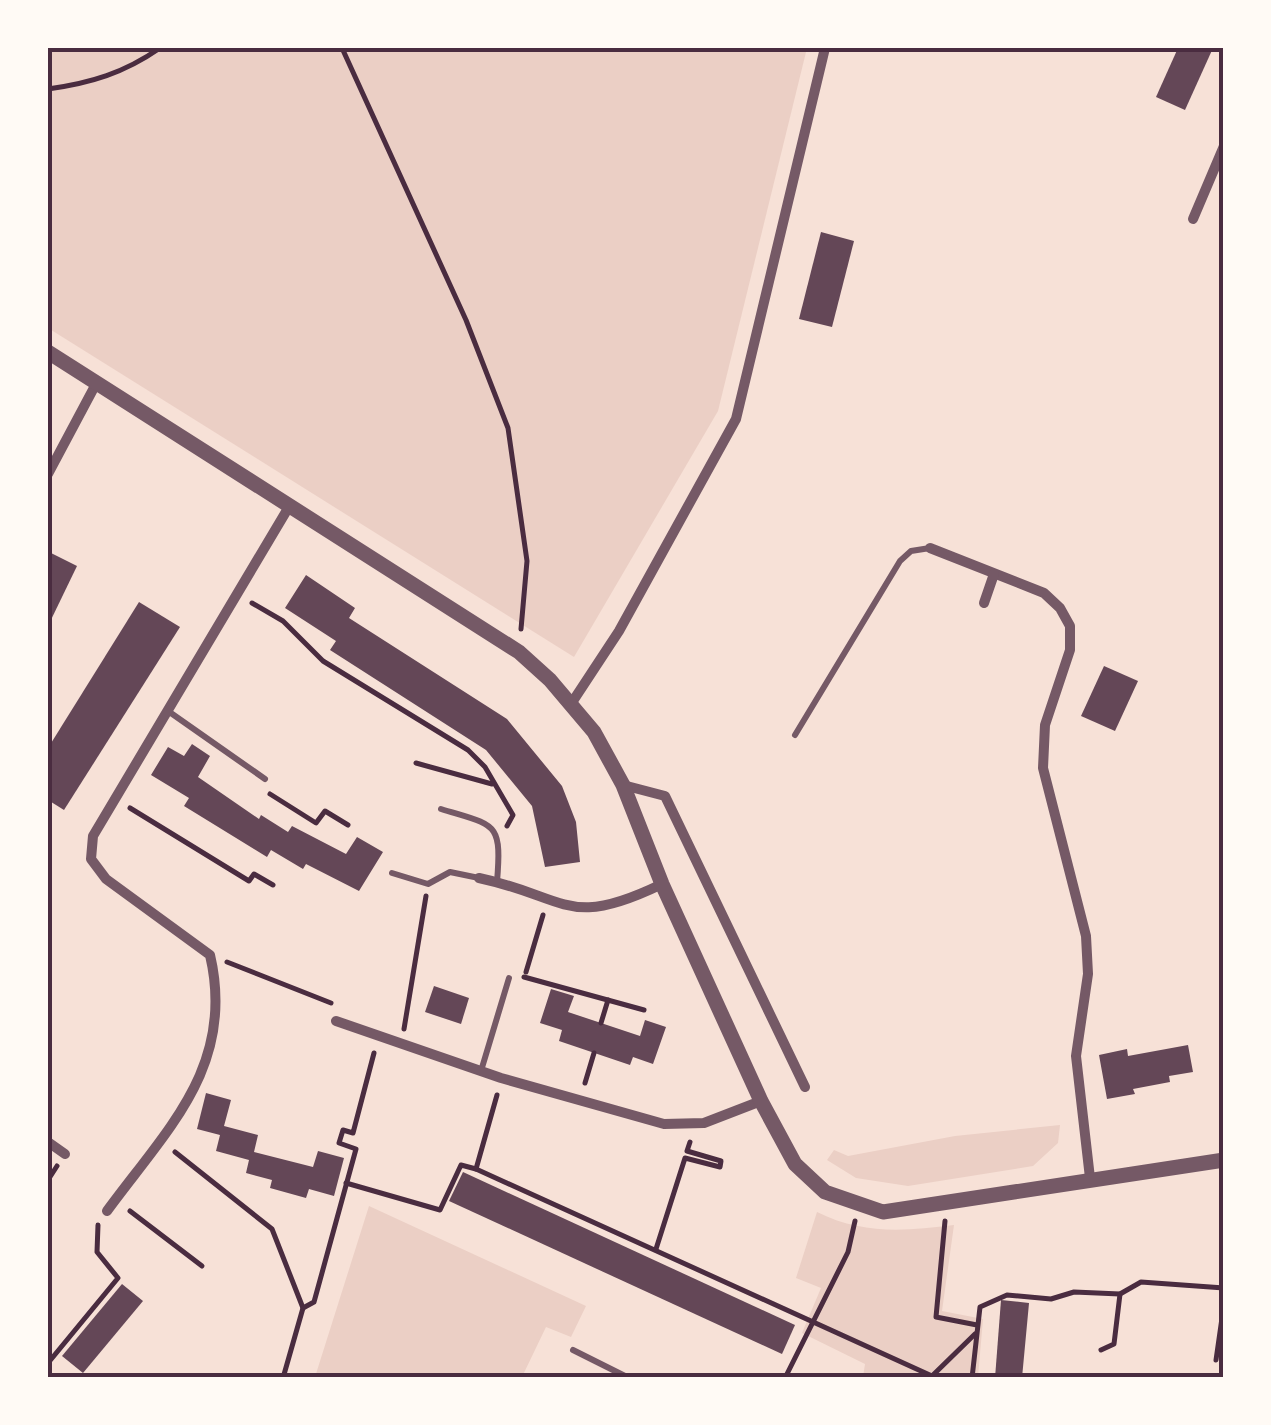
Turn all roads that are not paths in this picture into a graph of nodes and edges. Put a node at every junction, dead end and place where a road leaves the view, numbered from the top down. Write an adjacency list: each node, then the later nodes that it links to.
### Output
1 (826, 48): 11 (street)
2 (1224, 146): 3 (street)
3 (1192, 220)
4 (48, 352): 5 (street)
5 (97, 382): 6 (street); 7 (street)
6 (48, 474)
7 (290, 504): 11 (street); 12 (street)
8 (930, 548): 9 (street); 13 (lane)
9 (994, 574): 10 (street); 29 (street)
10 (984, 604)
11 (571, 704): 15 (street)
12 (167, 711): 14 (lane); 30 (street)
13 (796, 735)
14 (266, 779)
15 (623, 785): 20 (street); 24 (street)
16 (440, 808): 19 (lane)
17 (392, 873): 18 (lane)
18 (479, 878): 19 (street)
19 (496, 882): 20 (street)
20 (662, 884): 25 (street)
21 (509, 978): 23 (lane)
22 (336, 1021): 23 (street)
23 (482, 1072): 25 (street)
24 (805, 1087)
25 (760, 1100): 29 (street)
26 (48, 1142): 27 (street)
27 (65, 1154)
28 (1224, 1160): 29 (street)
29 (1090, 1178)
30 (107, 1212)
31 (573, 1350): 32 (lane)
32 (628, 1378)

